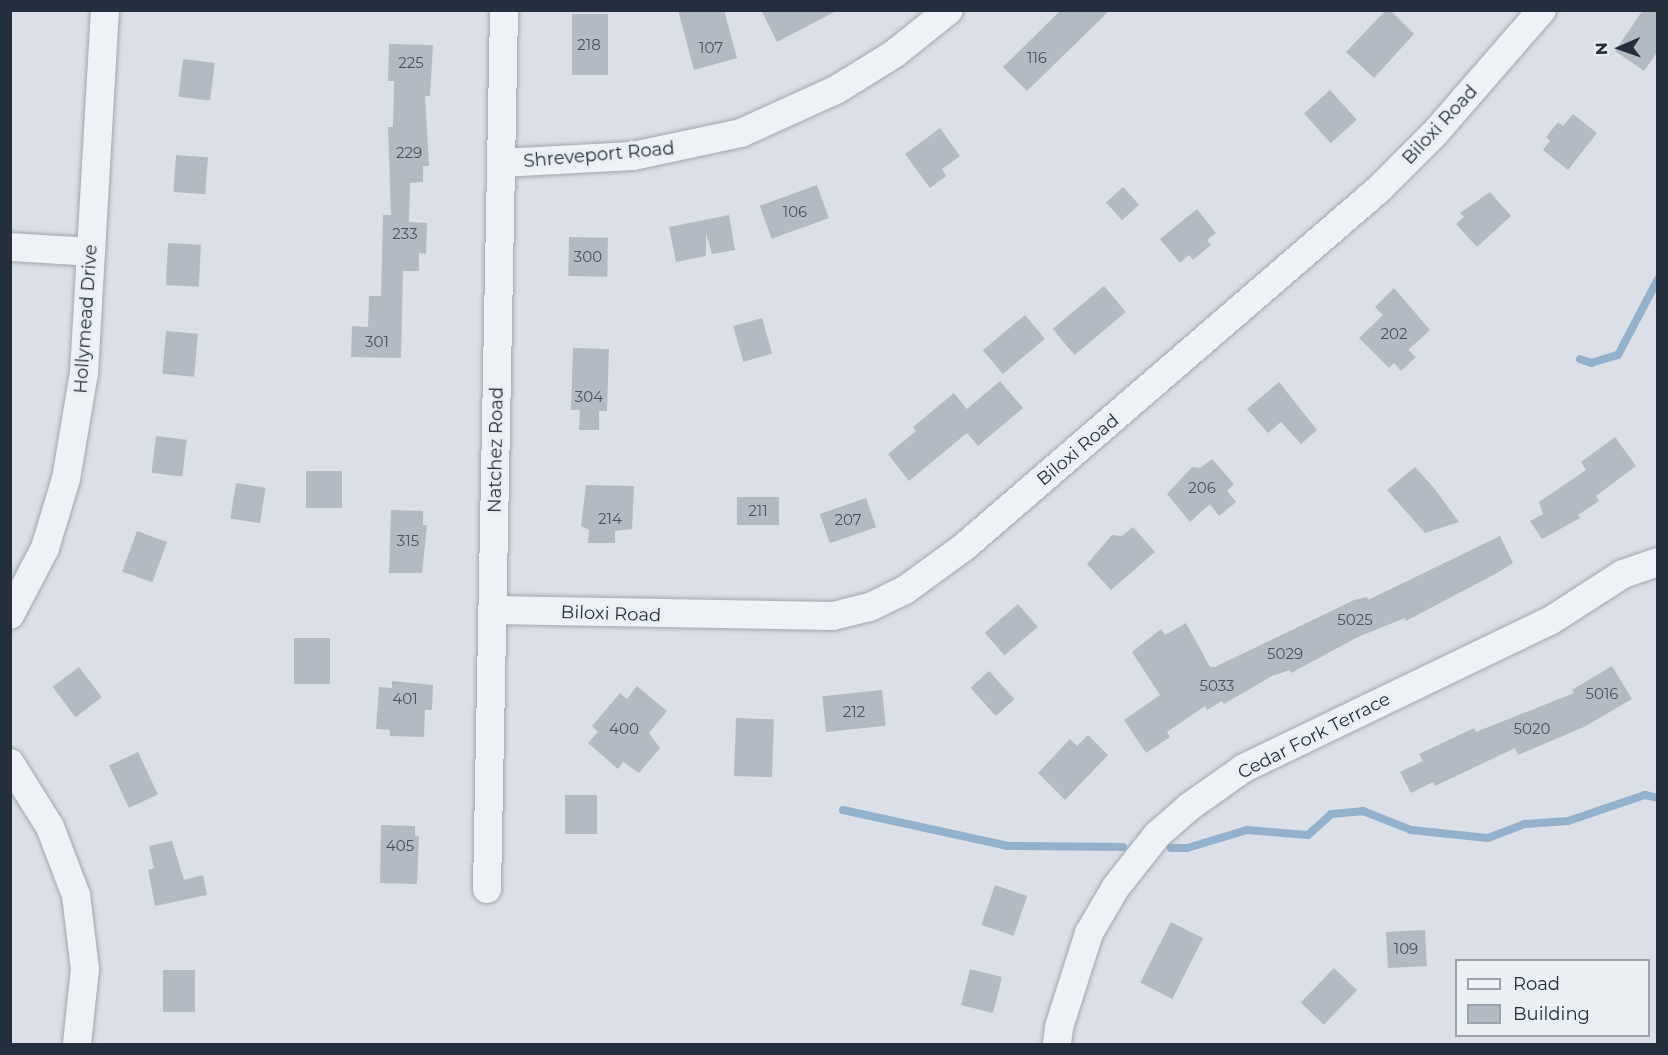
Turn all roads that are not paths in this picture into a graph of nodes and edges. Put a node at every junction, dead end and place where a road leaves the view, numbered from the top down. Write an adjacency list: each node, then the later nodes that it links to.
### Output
1 (105, 10): 7 (street, Hollymead Drive)
2 (504, 10): 5 (street, Natchez Road)
3 (949, 10): 5 (street, Shreveport Road)
4 (1542, 10): 9 (street, Biloxi Road)
5 (501, 163): 9 (street, Natchez Road)
6 (10, 247): 7 (street)
7 (91, 252): 10 (street, Hollymead Drive)
8 (1658, 562): 14 (street, Cedar Fork Terrace)
9 (494, 610): 12 (street, Natchez Road)
10 (10, 615)
11 (10, 763): 13 (street)
12 (487, 890)
13 (77, 1044)
14 (1058, 1044)

